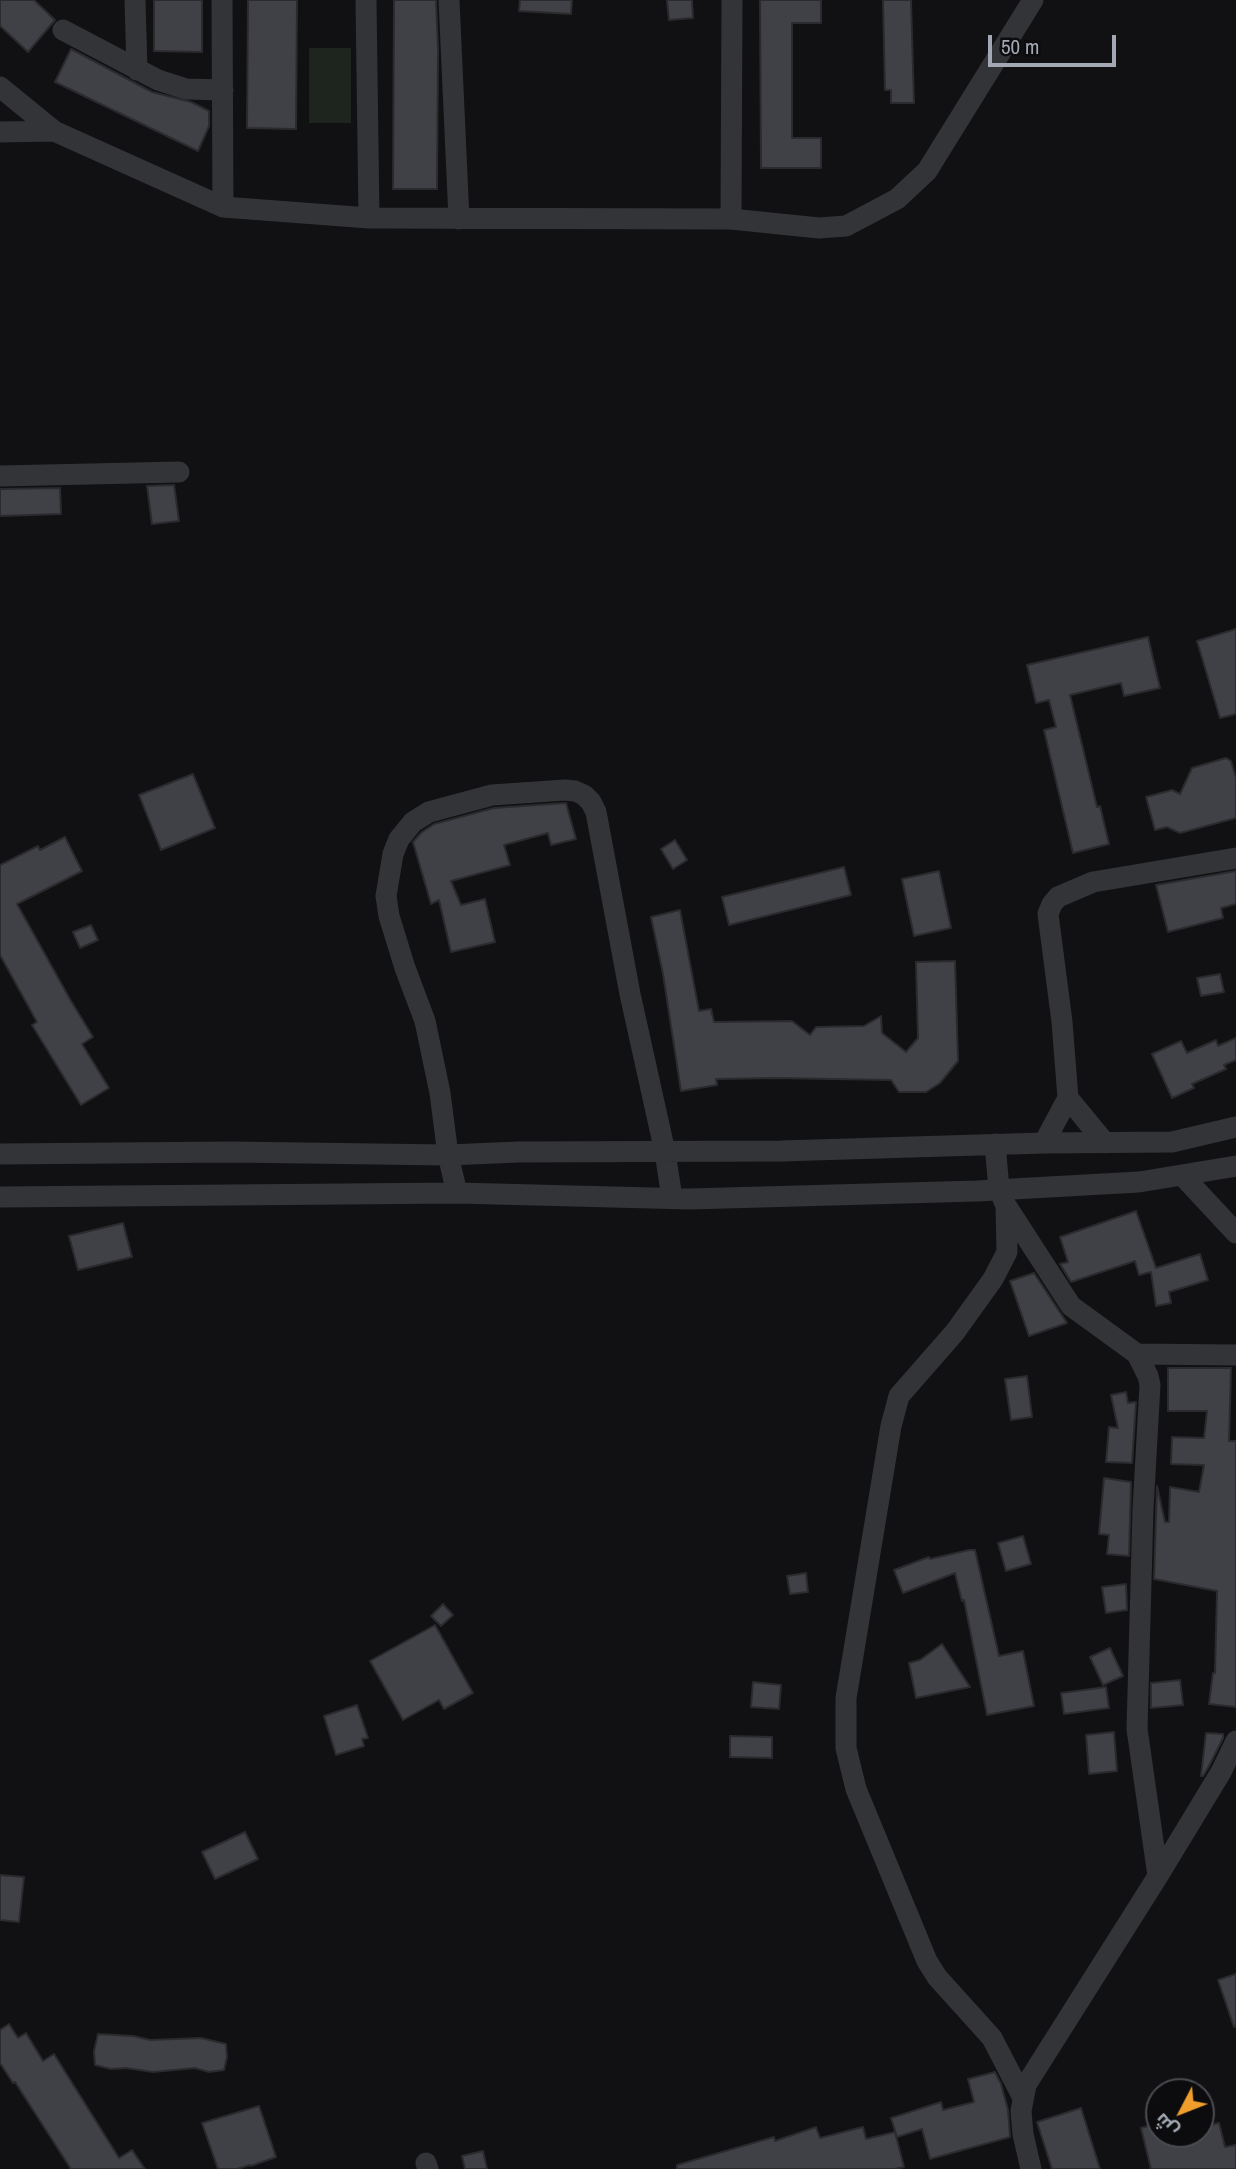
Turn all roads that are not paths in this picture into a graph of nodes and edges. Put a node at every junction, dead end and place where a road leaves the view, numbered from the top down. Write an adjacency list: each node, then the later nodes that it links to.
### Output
1 (135, 0): 8 (street)
2 (222, 0): 10 (street)
3 (366, 0): 14 (street)
4 (449, 0): 15 (street)
5 (732, 0): 16 (street)
6 (1033, 0): 16 (street)
7 (63, 30): 8 (street)
8 (137, 70): 10 (street)
9 (0, 87): 11 (street)
10 (223, 90): 13 (street)
11 (54, 131): 12 (street); 13 (street)
12 (0, 132)
13 (223, 207): 14 (street)
14 (369, 218): 15 (street)
15 (459, 219): 16 (street)
16 (731, 219)
17 (179, 472): 18 (street)
18 (0, 475)
19 (1236, 858): 20 (street)
20 (1068, 1098): 22 (street); 23 (street)
21 (1236, 1127): 23 (street)
22 (1044, 1143): 23 (street); 24 (street)
23 (1105, 1143)
24 (995, 1144): 25 (street); 33 (street)
25 (665, 1152): 27 (street); 27 (street); 32 (street)
26 (0, 1154): 27 (street)
27 (449, 1155): 30 (street)
28 (1236, 1166): 29 (street)
29 (1182, 1175): 33 (street); 34 (street)
30 (457, 1193): 31 (street); 32 (street)
31 (0, 1197)
32 (672, 1198): 33 (street)
33 (1003, 1198): 35 (street); 39 (street)
34 (1236, 1233)
35 (1137, 1354): 36 (street); 38 (street)
36 (1236, 1356)
37 (1236, 1741): 38 (street)
38 (1158, 1876): 39 (street)
39 (1022, 2096): 40 (street)
40 (1031, 2169)

